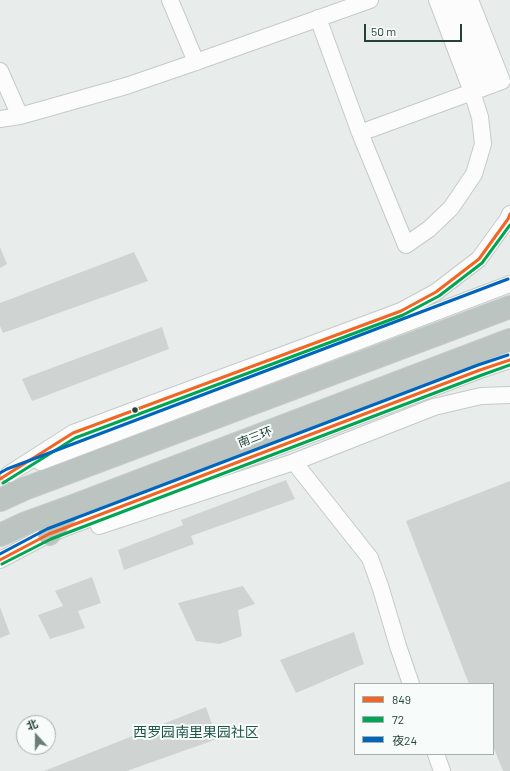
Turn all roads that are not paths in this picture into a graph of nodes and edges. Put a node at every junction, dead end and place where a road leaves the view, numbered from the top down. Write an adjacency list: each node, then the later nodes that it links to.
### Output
1 (170, 0): 7 (street)
2 (370, 0): 6 (street)
3 (437, 0): 10 (street)
4 (453, 0): 9 (street)
5 (470, 0): 9 (street)
6 (318, 18): 7 (street); 13 (street)
7 (196, 62): 11 (street)
8 (0, 72): 11 (street)
9 (487, 86): 10 (street)
10 (472, 92): 13 (street); 13 (street)
11 (20, 116): 12 (street)
12 (0, 119)
13 (360, 133)
14 (510, 214): 21 (street)
15 (510, 284): 21 (street)
16 (510, 307): 22 (highway)
17 (510, 340): 24 (highway, 南三环)
18 (510, 360): 25 (street)
19 (510, 396): 20 (street)
20 (294, 462): 27 (street); 28 (street)
21 (3, 482): 22 (highway)
22 (24, 489): 23 (highway)
23 (0, 500)
24 (73, 506): 25 (highway); 26 (highway, 南三环)
25 (50, 534): 27 (street)
26 (0, 535)
27 (0, 561)
28 (411, 683)
29 (436, 755): 30 (street)
30 (442, 771)

